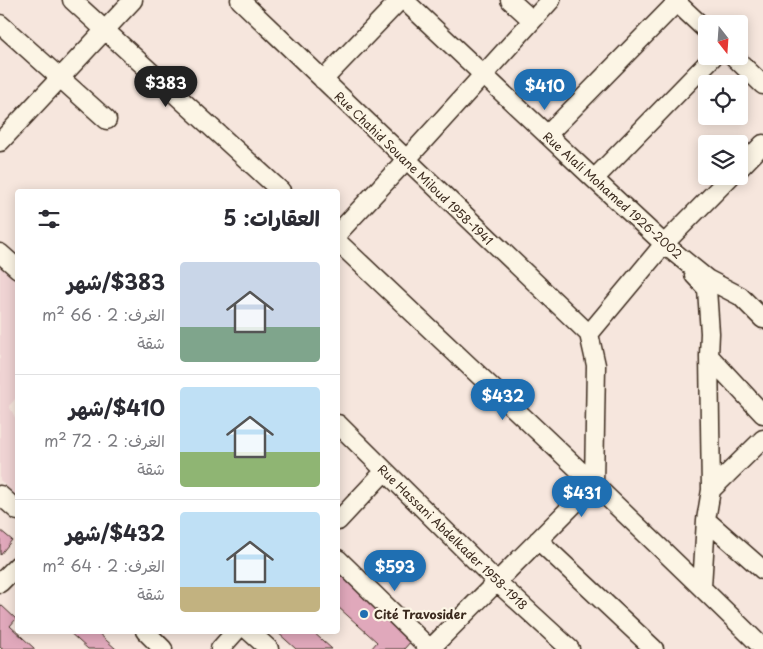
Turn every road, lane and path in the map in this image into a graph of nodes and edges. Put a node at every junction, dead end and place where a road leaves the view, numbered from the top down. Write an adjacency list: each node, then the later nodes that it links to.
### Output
1 (72, 0): 12 (street)
2 (133, 0): 12 (street)
3 (240, 0): 17 (street, Rue Chahid Souane Miloud 1958-1941)
4 (404, 0): 15 (street, Rue Alali Mohamed 1926-2002)
5 (510, 0): 9 (street)
6 (551, 0): 9 (street)
7 (676, 1): 10 (street); 20 (street)
8 (395, 6): 17 (street)
9 (532, 20): 15 (street)
10 (698, 22)
11 (0, 24): 16 (street)
12 (104, 30): 16 (street); 27 (street)
13 (705, 65): 25 (street)
14 (742, 65): 18 (street)
15 (484, 75): 20 (street, Rue Alali Mohamed 1926-2002); 23 (street)
16 (61, 78): 19 (street); 21 (street)
17 (323, 80): 23 (street, Rue Chahid Souane Miloud 1958-1941)
18 (763, 85)
19 (107, 120)
20 (547, 135): 25 (street, Rue Alali Mohamed 1926-2002)
21 (0, 142)
22 (763, 144): 24 (street)
23 (406, 160): 28 (street); 34 (street, Rue Chahid Souane Miloud 1958-1941)
24 (748, 160)
25 (594, 179): 30 (street, Rue Alali Mohamed 1926-2002)
26 (722, 185): 30 (street)
27 (280, 189)
28 (340, 231)
29 (340, 244): 40 (street)
30 (664, 244): 33 (street, Rue Alali Mohamed 1926-2002); 34 (street); 35 (street)
31 (0, 253): 32 (street)
32 (15, 266)
33 (763, 319)
34 (589, 334): 40 (street)
35 (709, 356): 36 (street); 41 (street)
36 (763, 414)
37 (340, 426): 39 (street, Rue Hassani Abdelkader 1958-1918)
38 (763, 439): 41 (street)
39 (385, 471): 44 (street); 50 (street, Rue Hassani Abdelkader 1958-1918)
40 (594, 484): 46 (street); 52 (street)
41 (711, 490): 45 (street)
42 (0, 495): 43 (street)
43 (15, 508)
44 (340, 519)
45 (706, 520): 49 (street); 52 (street)
46 (538, 540): 50 (street); 62 (street)
47 (340, 560): 60 (street)
48 (15, 568): 51 (street)
49 (763, 570)
50 (497, 582): 60 (street); 61 (street, Rue Hassani Abdelkader 1958-1918)
51 (0, 584)
52 (702, 587): 56 (street)
53 (148, 634): 57 (street)
54 (233, 634): 58 (street)
55 (252, 634): 59 (street)
56 (763, 648)
57 (163, 649)
58 (220, 649)
59 (269, 649)
60 (430, 649)
61 (570, 649)
62 (654, 649)

